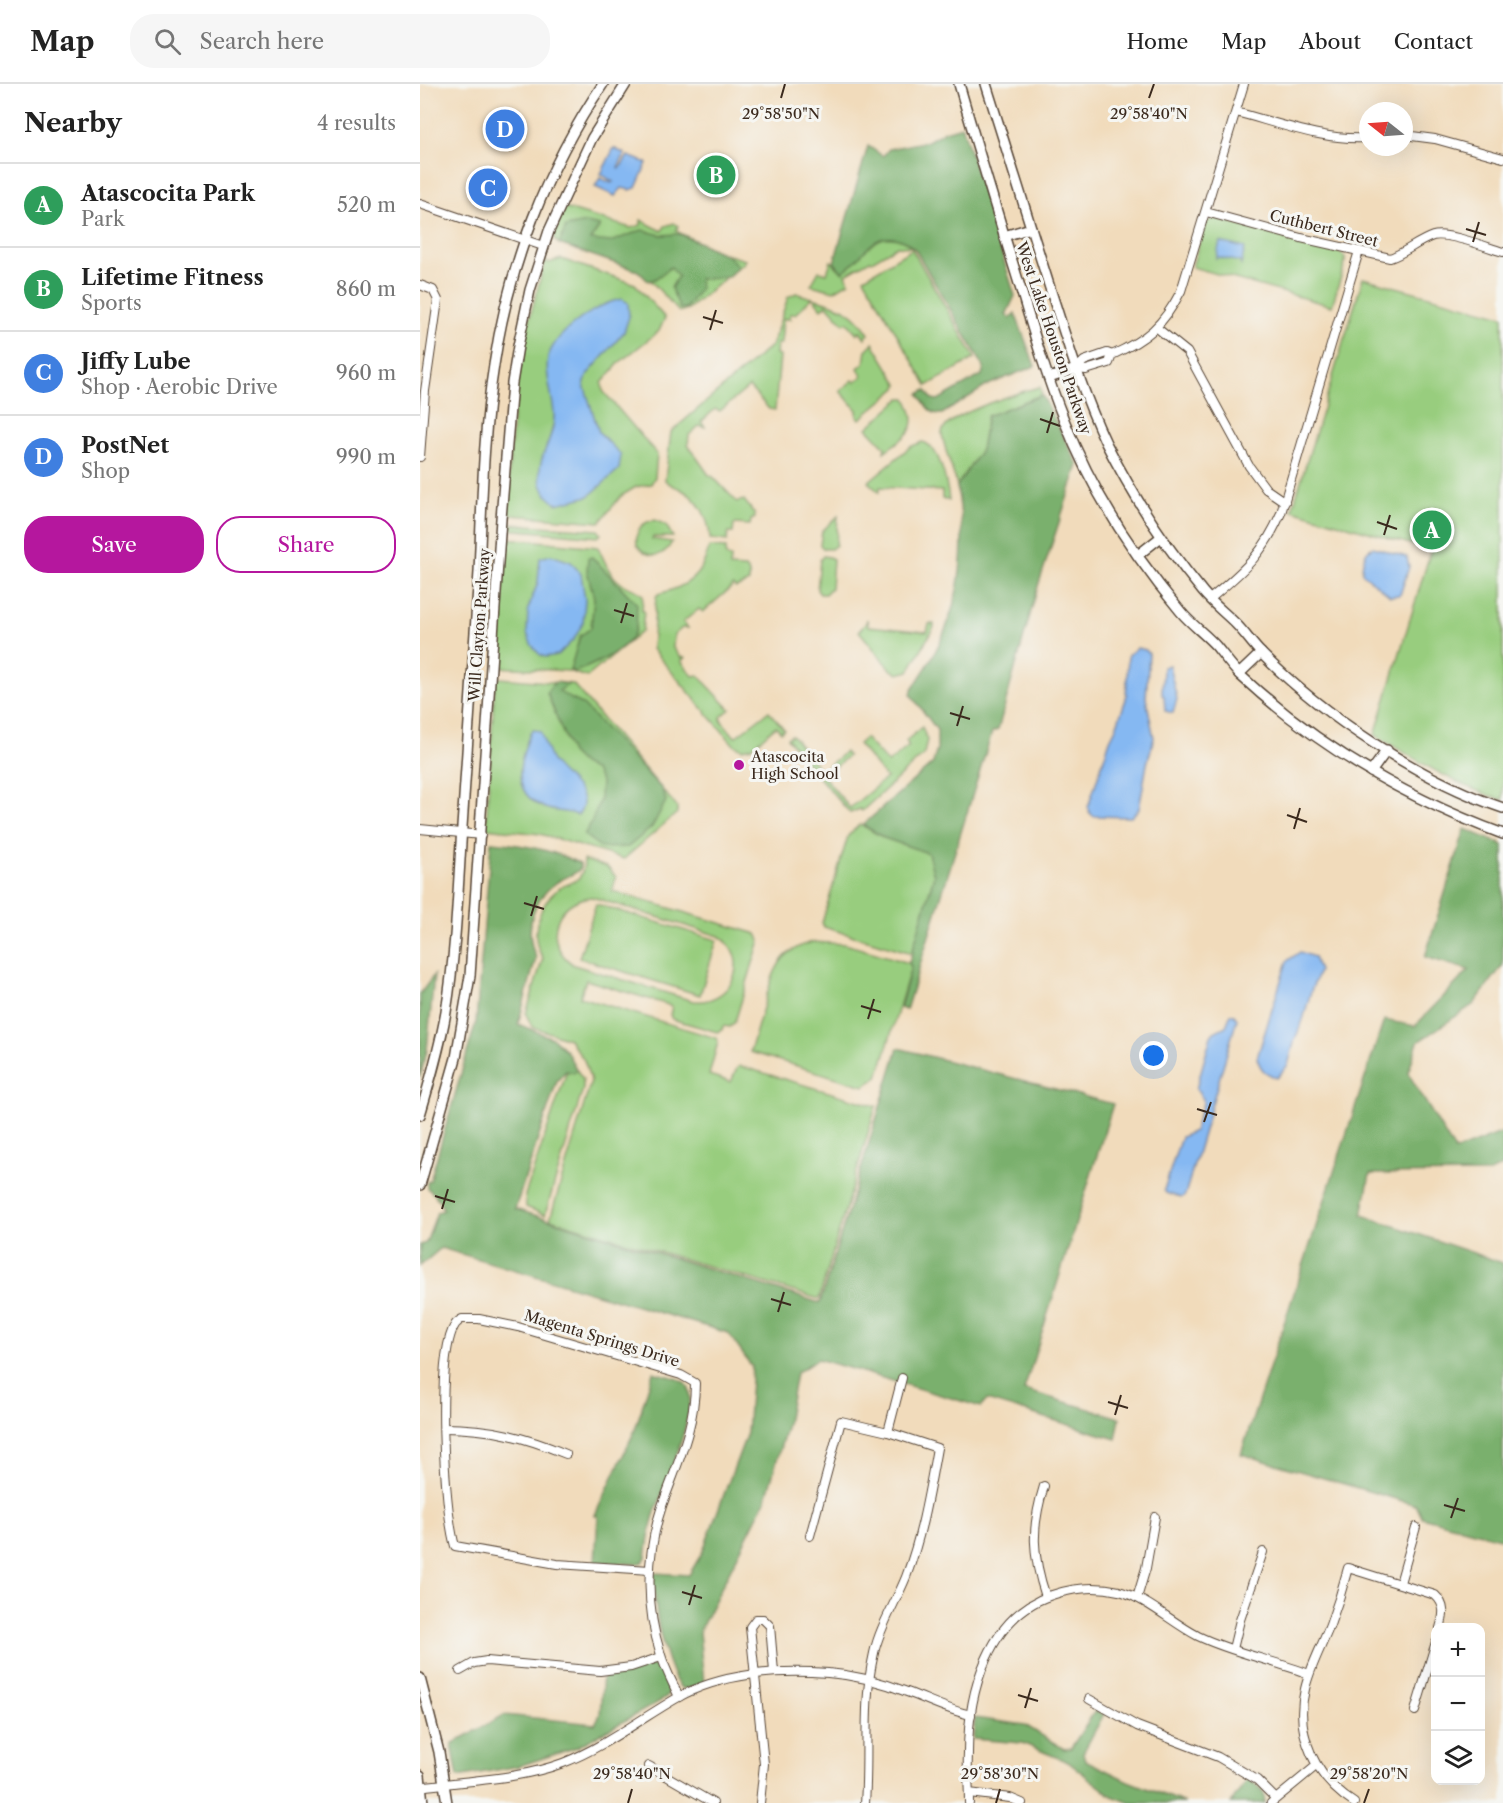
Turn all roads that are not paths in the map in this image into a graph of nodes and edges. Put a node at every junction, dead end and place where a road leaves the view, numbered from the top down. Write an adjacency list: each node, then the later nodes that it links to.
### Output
1 (603, 84): 14 (main road, Will Clayton Parkway)
2 (626, 84): 15 (main road, Will Clayton Parkway)
3 (959, 84): 13 (main road, West Lake Houston Parkway)
4 (986, 84): 12 (main road, West Lake Houston Parkway)
5 (1244, 84): 6 (street)
6 (1236, 112): 8 (street); 11 (street)
7 (1413, 136): 9 (street)
8 (1359, 138)
9 (1503, 158)
10 (420, 204): 14 (street)
11 (1206, 212): 16 (street, Cuthbert Street); 19 (street)
12 (1031, 228): 13 (main road); 20 (main road, West Lake Houston Parkway)
13 (1004, 236): 21 (main road, West Lake Houston Parkway)
14 (525, 240): 15 (street); 29 (main road, Will Clayton Parkway)
15 (543, 246): 30 (main road, Will Clayton Parkway)
16 (1359, 251): 17 (street, Cuthbert Street); 24 (street)
17 (1503, 252)
18 (420, 285): 22 (street)
19 (1157, 328): 20 (street); 24 (street)
20 (1076, 369): 21 (main road); 25 (main road, West Lake Houston Parkway)
21 (1049, 378): 26 (main road, West Lake Houston Parkway)
22 (422, 391): 23 (street)
23 (420, 457)
24 (1285, 502): 27 (street)
25 (1161, 537): 26 (main road); 27 (main road, West Lake Houston Parkway)
26 (1138, 555): 31 (main road, West Lake Houston Parkway)
27 (1210, 599): 28 (main road, West Lake Houston Parkway)
28 (1261, 653): 31 (main road); 32 (main road, West Lake Houston Parkway)
29 (473, 674): 30 (main road); 36 (main road, Will Clayton Parkway)
30 (491, 674): 38 (main road, Will Clayton Parkway)
31 (1239, 674): 33 (main road, West Lake Houston Parkway)
32 (1387, 750): 33 (main road); 34 (main road, West Lake Houston Parkway)
33 (1371, 772): 37 (main road, West Lake Houston Parkway)
34 (1503, 808)
35 (420, 829): 36 (street)
36 (462, 832): 38 (street); 39 (main road, Will Clayton Parkway)
37 (1503, 834)
38 (481, 835): 40 (main road, Will Clayton Parkway)
39 (420, 1115)
40 (420, 1185)
41 (902, 1378): 43 (street)
42 (444, 1428): 44 (street); 50 (street); 50 (street, Magenta Springs Drive)
43 (888, 1432): 48 (street); 63 (street)
44 (566, 1454)
45 (1044, 1486): 52 (street)
46 (1155, 1517): 53 (street)
47 (1416, 1527): 51 (street)
48 (810, 1536)
49 (1263, 1552): 55 (street)
50 (650, 1570): 56 (street, Magenta Springs Drive)
51 (1400, 1583): 54 (street); 61 (street)
52 (1046, 1597): 53 (street); 67 (street)
53 (1137, 1598): 55 (street)
54 (1441, 1623)
55 (1233, 1649): 61 (street)
56 (661, 1657): 58 (street); 64 (street, Magenta Springs Drive)
57 (1431, 1658): 66 (street)
58 (460, 1671)
59 (774, 1672): 60 (street); 60 (street); 63 (street)
60 (755, 1674): 64 (street); 78 (street)
61 (1310, 1674): 69 (street)
62 (420, 1678): 71 (main road)
63 (869, 1679): 67 (street); 79 (street)
64 (679, 1697): 71 (street)
65 (1089, 1699): 74 (street)
66 (1415, 1711)
67 (971, 1714): 73 (street)
68 (649, 1766): 77 (street)
69 (1316, 1767): 74 (street); 82 (street)
70 (420, 1775): 72 (main road)
71 (445, 1784): 72 (street); 76 (main road)
72 (421, 1787): 75 (main road)
73 (969, 1793): 80 (street); 81 (street)
74 (1273, 1800)
75 (423, 1803)
76 (447, 1803)
77 (713, 1803)
78 (760, 1803)
79 (865, 1803)
80 (969, 1803)
81 (1022, 1803)
82 (1354, 1803)

